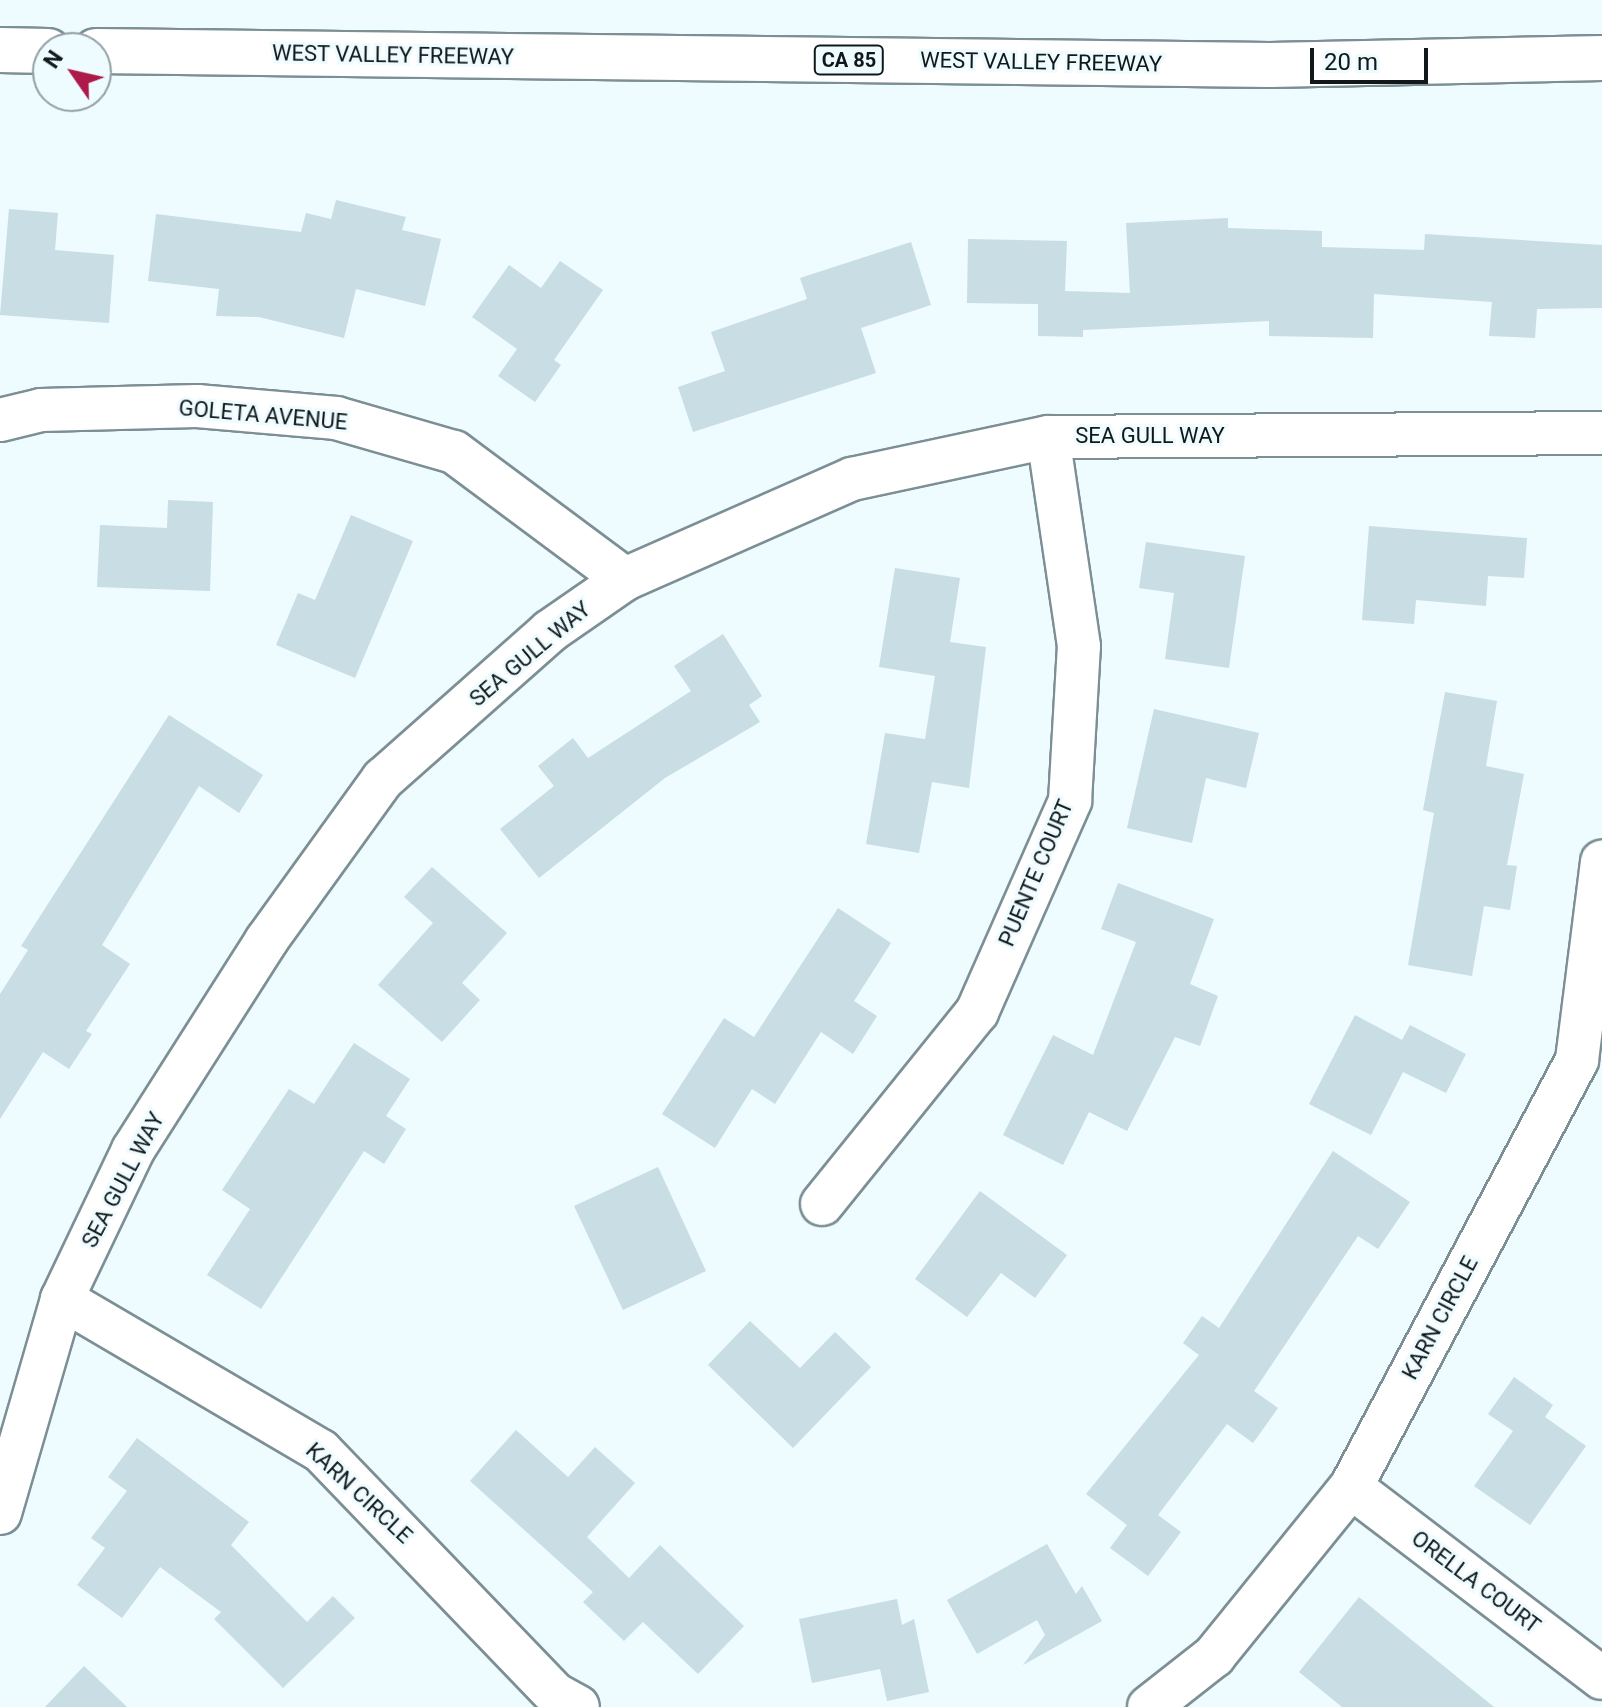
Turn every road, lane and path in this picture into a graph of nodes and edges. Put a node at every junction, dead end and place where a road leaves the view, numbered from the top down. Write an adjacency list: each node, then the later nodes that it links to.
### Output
1 (0, 50): 2 (highway)
2 (32, 51)
3 (112, 51): 4 (highway, WEST VALLEY FREEWAY / CA 85)
4 (1602, 58)
5 (0, 420): 8 (street, GOLETA AVENUE)
6 (1602, 433): 7 (street, SEA GULL WAY)
7 (1048, 437): 8 (street, SEA GULL WAY); 11 (street, PUENTE COURT)
8 (625, 579): 12 (street, SEA GULL WAY)
9 (1602, 862): 10 (street, KARN CIRCLE)
10 (1590, 1065): 13 (street, KARN CIRCLE)
11 (822, 1204)
12 (62, 1299): 14 (street, SEA GULL WAY); 16 (street, KARN CIRCLE)
13 (1351, 1487): 15 (street, ORELLA COURT); 17 (street, KARN CIRCLE)
14 (0, 1513)
15 (1602, 1678)
16 (578, 1707)
17 (1149, 1707)

